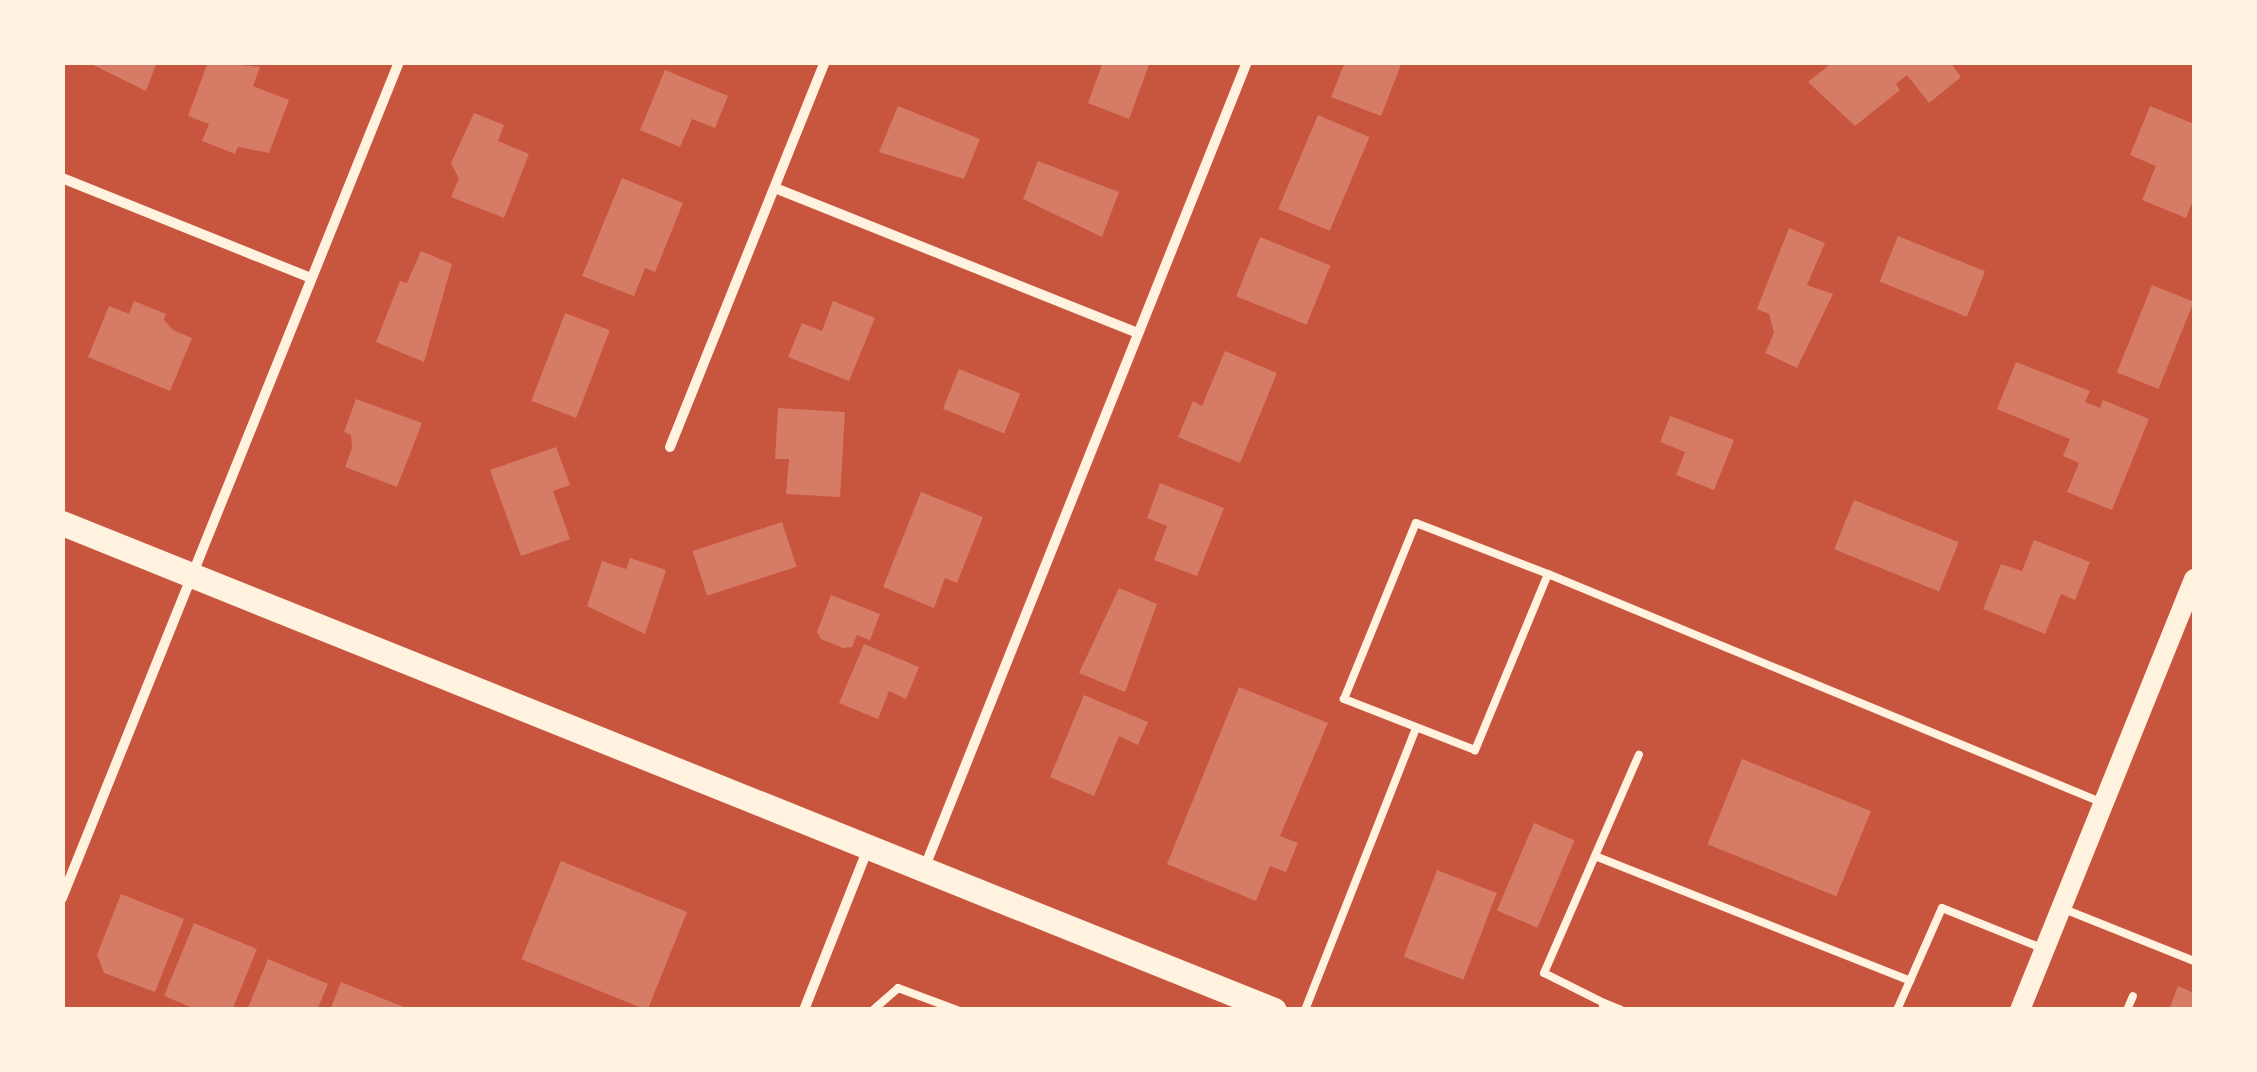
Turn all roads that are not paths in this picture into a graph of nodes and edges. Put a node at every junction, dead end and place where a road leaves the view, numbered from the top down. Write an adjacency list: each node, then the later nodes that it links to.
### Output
1 (399, 62): 6 (street)
2 (826, 62): 5 (street)
3 (1247, 62): 7 (street)
4 (62, 178): 6 (street)
5 (775, 188): 7 (street); 8 (street)
6 (311, 278): 10 (street)
7 (1138, 333): 18 (street)
8 (670, 447)
9 (62, 523): 10 (main road)
10 (190, 574): 16 (main road); 19 (street)
11 (1548, 574): 13 (lane); 13 (lane); 15 (lane)
12 (2194, 580): 15 (main road)
13 (1416, 728): 32 (lane)
14 (1638, 755): 17 (lane)
15 (2105, 803): 20 (main road)
16 (869, 847): 18 (main road); 27 (street)
17 (1595, 856): 23 (lane); 26 (lane)
18 (924, 869): 31 (main road)
19 (62, 898)
20 (2063, 909): 21 (main road); 22 (lane)
21 (2045, 950): 23 (lane); 35 (main road)
22 (2194, 961)
23 (1910, 981): 34 (lane)
24 (2133, 996): 36 (lane)
25 (932, 1001): 28 (lane); 29 (lane); 30 (lane)
26 (1603, 1006): 33 (lane)
27 (804, 1010)
28 (873, 1010)
29 (941, 1010)
30 (957, 1010)
31 (1274, 1010)
32 (1305, 1010)
33 (1621, 1010)
34 (1897, 1010)
35 (2020, 1010)
36 (2127, 1010)

